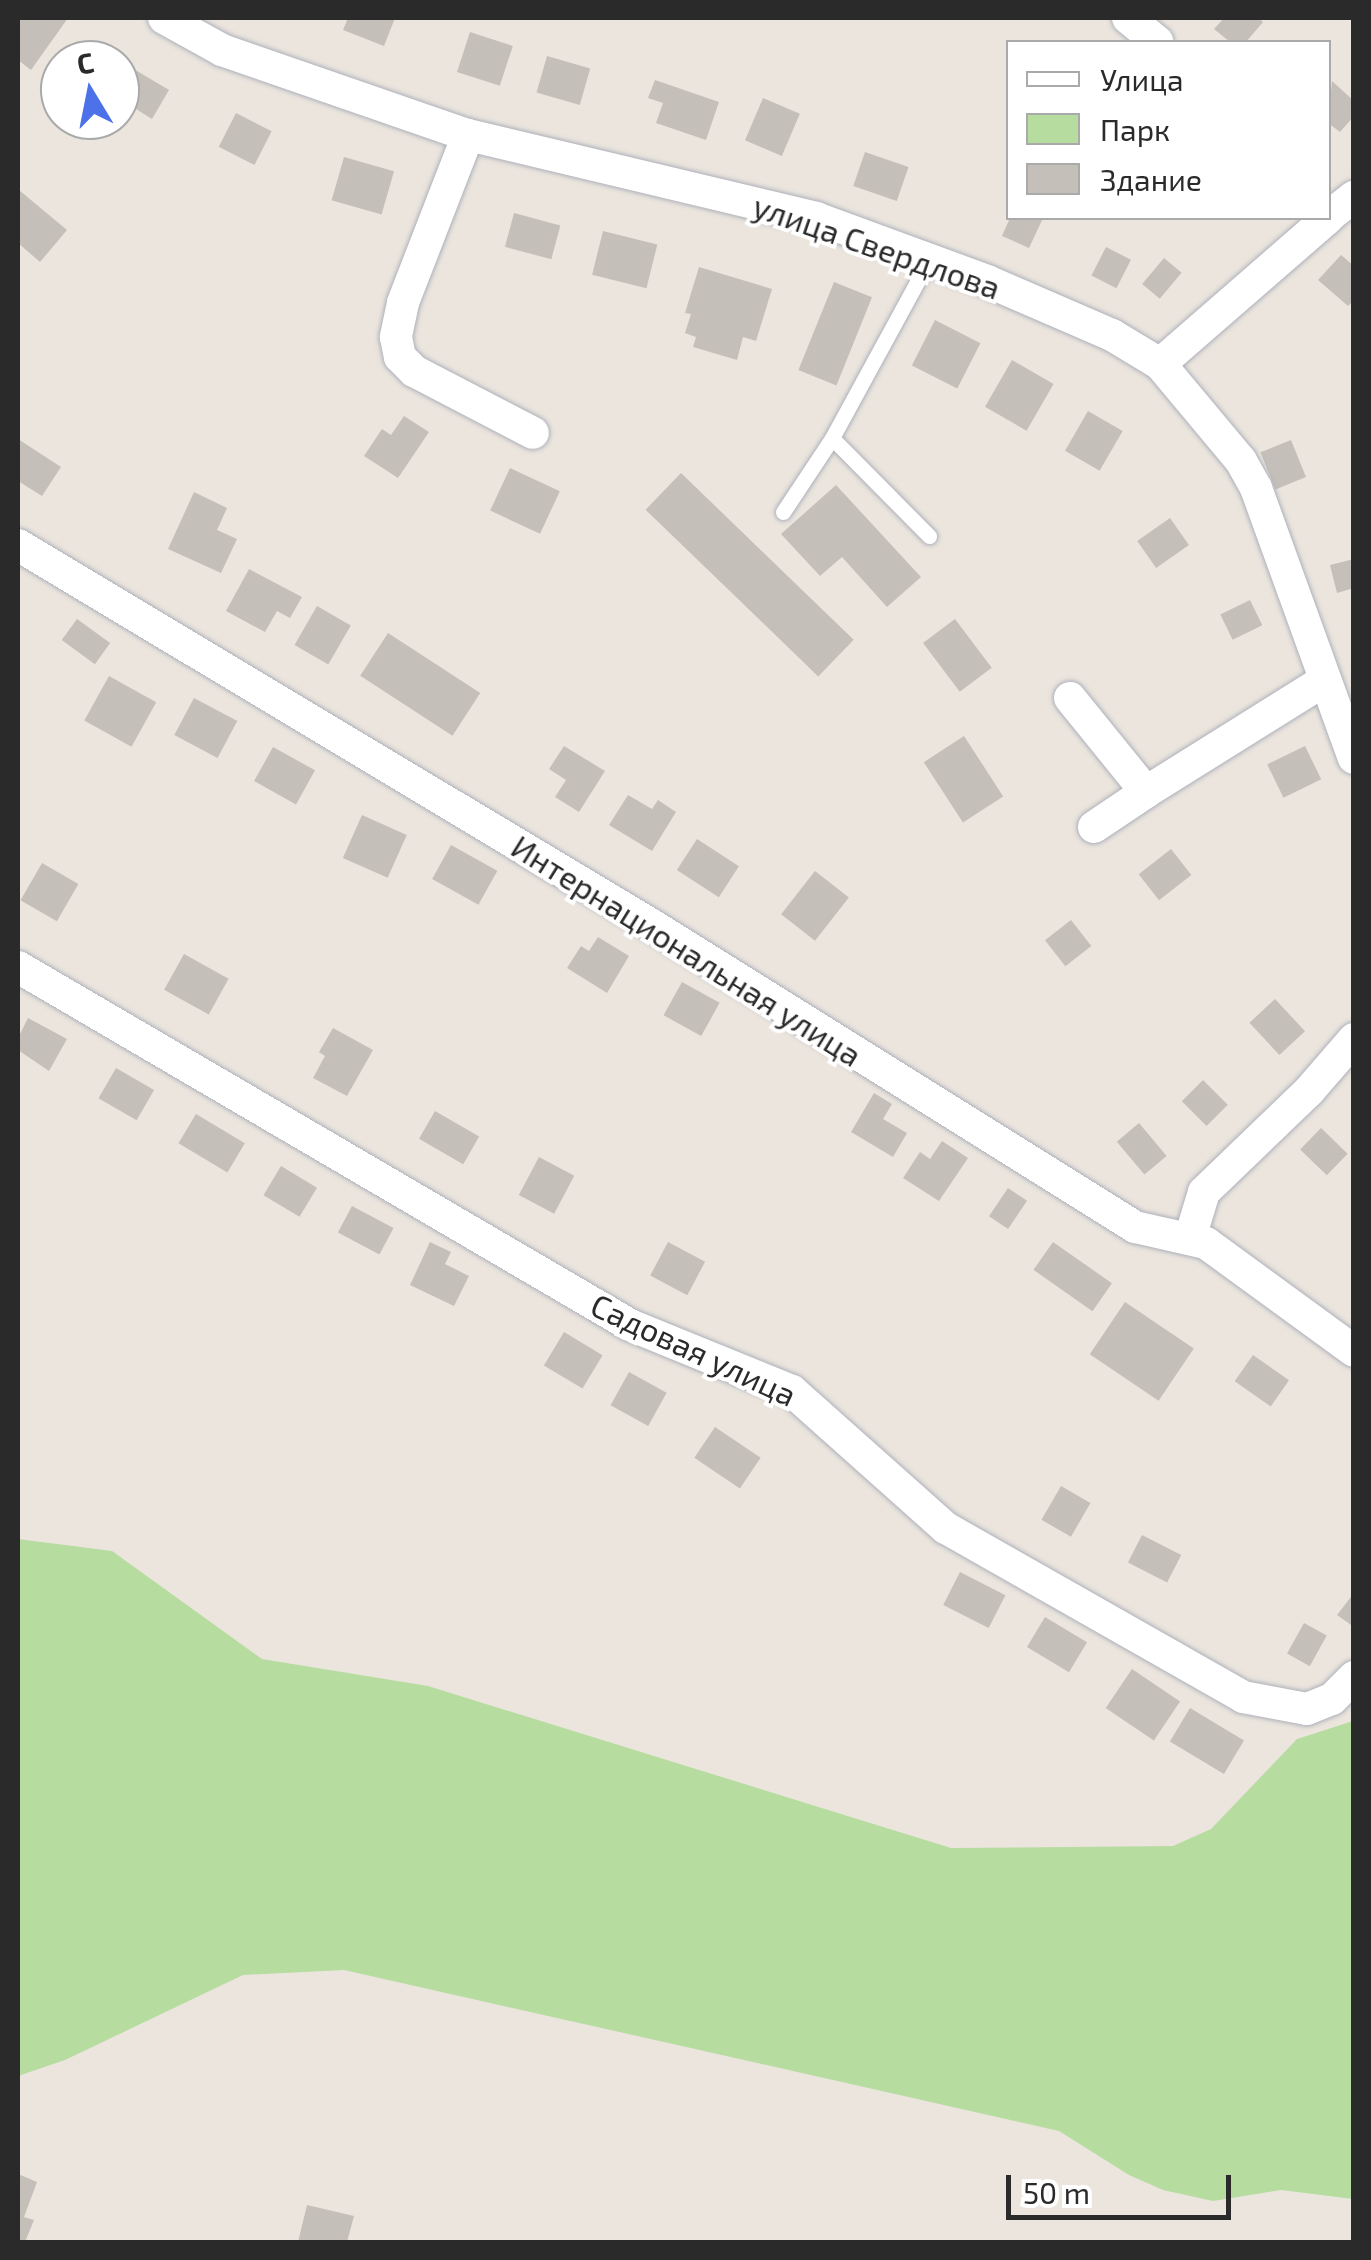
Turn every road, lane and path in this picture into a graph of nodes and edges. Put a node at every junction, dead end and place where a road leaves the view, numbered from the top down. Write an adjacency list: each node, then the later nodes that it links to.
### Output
1 (164, 18): 4 (street, улица Свердлова)
2 (1128, 18): 3 (street)
3 (1156, 40)
4 (468, 135): 6 (street, улица Свердлова); 8 (street)
5 (1318, 220): 7 (street)
6 (928, 262): 7 (street, улица Свердлова); 9 (lane)
7 (1160, 364): 13 (street, улица Свердлова)
8 (533, 433)
9 (832, 438): 10 (lane); 11 (lane)
10 (783, 512)
11 (929, 536)
12 (18, 545): 20 (street, Интернациональная улица)
13 (1325, 680): 15 (street, улица Свердлова); 16 (street)
14 (1070, 698): 16 (street)
15 (1354, 758)
16 (1146, 792): 17 (street)
17 (1094, 827)
18 (18, 967): 22 (street, Садовая улица)
19 (1354, 1040): 20 (street)
20 (1190, 1238): 21 (street, Интернациональная улица)
21 (1354, 1351)
22 (1354, 1677)

